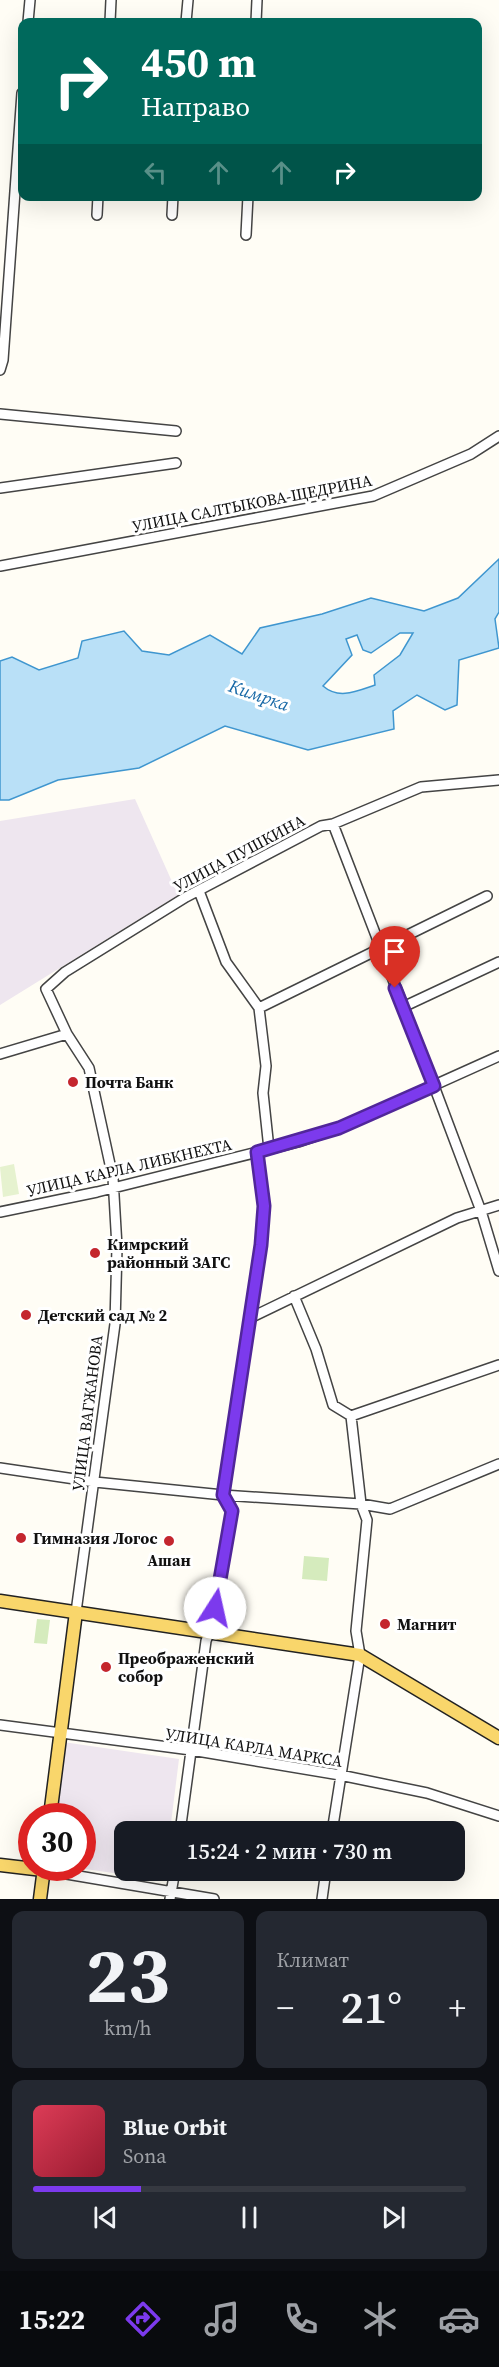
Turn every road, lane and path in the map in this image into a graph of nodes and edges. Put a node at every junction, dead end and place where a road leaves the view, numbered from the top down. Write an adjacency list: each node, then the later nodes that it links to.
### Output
1 (30, 0): 5 (street)
2 (111, 0): 6 (street)
3 (188, 0): 7 (street)
4 (257, 0): 8 (street)
5 (28, 18)
6 (110, 18)
7 (186, 18)
8 (256, 18)
9 (18, 149): 16 (street)
10 (98, 201): 14 (street)
11 (173, 201): 13 (street)
12 (248, 201): 15 (street)
13 (172, 214)
14 (97, 215)
15 (246, 235)
16 (0, 370)
17 (0, 414): 18 (street)
18 (176, 431)
19 (499, 436): 22 (street, УЛИЦА САЛТЫКОВА-ЩЕДРИНА)
20 (176, 463): 21 (street)
21 (0, 488)
22 (0, 566)
23 (499, 780): 24 (street, УЛИЦА ПУШКИНА)
24 (333, 825): 25 (street, УЛИЦА ПУШКИНА); 27 (street)
25 (199, 891): 29 (street, УЛИЦА ПУШКИНА); 31 (street)
26 (487, 896): 27 (street)
27 (380, 949): 30 (street); 31 (street)
28 (499, 962): 30 (street)
29 (46, 989): 32 (street, УЛИЦА ВАГЖАНОВА)
30 (403, 1007): 35 (street)
31 (259, 1008): 36 (street)
32 (67, 1034): 33 (street); 38 (street, УЛИЦА ВАГЖАНОВА)
33 (0, 1054)
34 (499, 1056): 35 (street, УЛИЦА КАРЛА ЛИБКНЕХТА)
35 (434, 1086): 36 (street, УЛИЦА КАРЛА ЛИБКНЕХТА); 40 (street)
36 (269, 1149): 37 (street, УЛИЦА КАРЛА ЛИБКНЕХТА)
37 (257, 1152): 38 (street, УЛИЦА КАРЛА ЛИБКНЕХТА); 44 (street)
38 (114, 1186): 41 (street, УЛИЦА КАРЛА ЛИБКНЕХТА); 49 (street, УЛИЦА ВАГЖАНОВА)
39 (499, 1205): 40 (street)
40 (480, 1211): 42 (street); 43 (street)
41 (0, 1212)
42 (499, 1267)
43 (294, 1296): 44 (street); 46 (street)
44 (250, 1318): 50 (street)
45 (499, 1365): 46 (street)
46 (351, 1416): 51 (street)
47 (499, 1464): 51 (street)
48 (0, 1468): 49 (street)
49 (95, 1482): 50 (street); 53 (street, УЛИЦА ВАГЖАНОВА)
50 (223, 1495): 51 (street); 54 (street)
51 (361, 1504): 55 (street)
52 (0, 1601): 53 (main road)
53 (76, 1612): 54 (main road); 57 (main road, УЛИЦА ВАГЖАНОВА)
54 (209, 1631): 55 (main road); 59 (street)
55 (360, 1654): 58 (main road); 60 (street)
56 (0, 1725): 57 (street, УЛИЦА КАРЛА МАРКСА)
57 (60, 1734): 59 (street, УЛИЦА КАРЛА МАРКСА); 61 (main road, УЛИЦА ВАГЖАНОВА)
58 (499, 1738)
59 (192, 1750): 60 (street, УЛИЦА КАРЛА МАРКСА); 63 (street)
60 (340, 1775): 62 (street, УЛИЦА КАРЛА МАРКСА); 64 (street)
61 (52, 1803)
62 (499, 1816)
63 (182, 1821)
64 (334, 1821)
65 (0, 1865): 66 (main road)
66 (18, 1867)
67 (96, 1880): 70 (street)
68 (42, 1881): 71 (main road)
69 (324, 1881): 73 (street)
70 (171, 1895): 72 (street)
71 (40, 1899)
72 (214, 1899)
73 (322, 1899)

